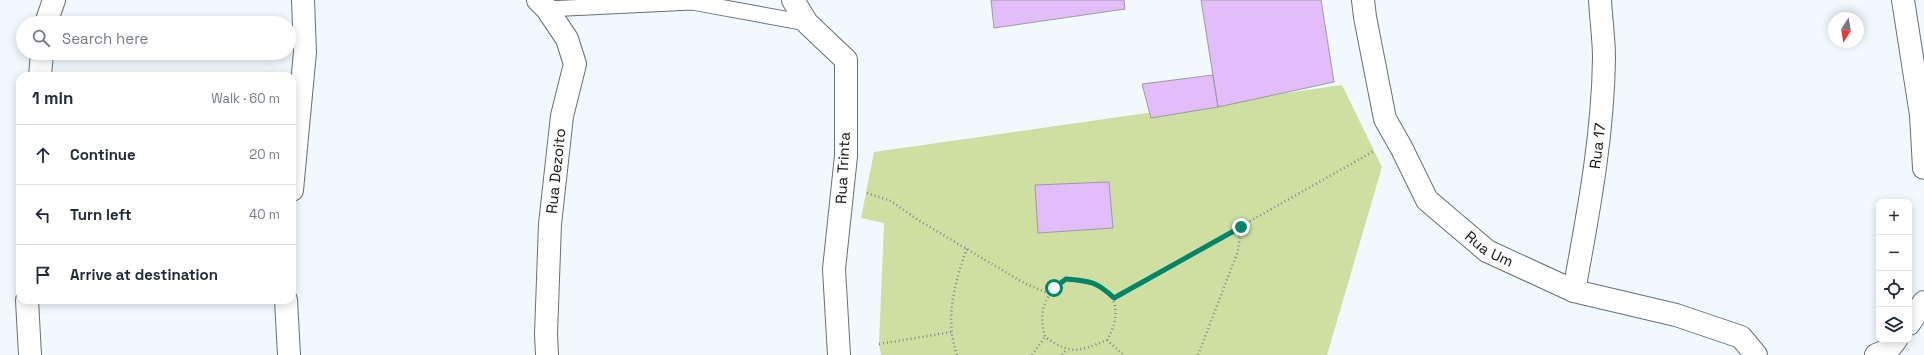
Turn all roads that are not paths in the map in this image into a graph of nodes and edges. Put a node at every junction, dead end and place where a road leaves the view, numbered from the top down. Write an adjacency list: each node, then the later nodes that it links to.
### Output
1 (54, 0): 8 (street)
2 (303, 0): 12 (street)
3 (793, 0): 9 (street, Rua Trinta)
4 (1363, 0): 14 (street, Rua Um)
5 (1600, 0): 14 (street, Rua 17)
6 (1903, 0): 13 (street)
7 (542, 4): 9 (lane); 22 (street, Rua Dezoito)
8 (48, 16)
9 (807, 23): 23 (street, Rua Trinta)
10 (41, 60): 11 (street)
11 (40, 72)
12 (296, 148)
13 (1924, 168)
14 (1574, 291): 24 (street, Rua Um)
15 (1924, 302): 18 (street)
16 (27, 304): 20 (street)
17 (286, 304): 21 (street)
18 (1912, 320)
19 (1894, 343): 25 (street)
20 (30, 355)
21 (289, 355)
22 (548, 355)
23 (839, 355)
24 (1756, 355)
25 (1876, 355)

